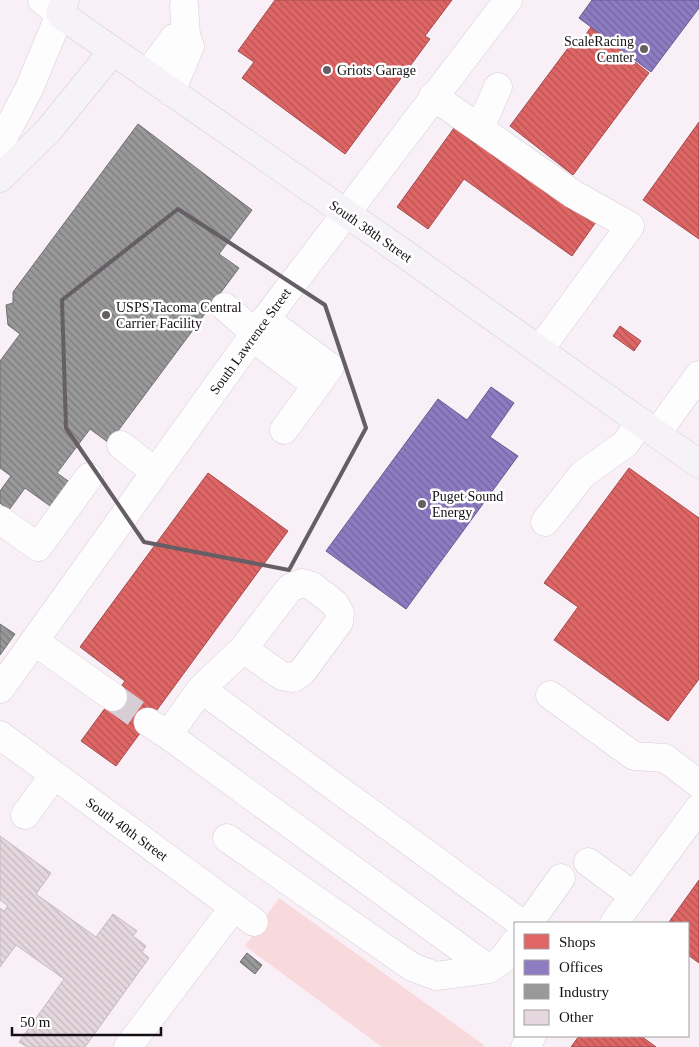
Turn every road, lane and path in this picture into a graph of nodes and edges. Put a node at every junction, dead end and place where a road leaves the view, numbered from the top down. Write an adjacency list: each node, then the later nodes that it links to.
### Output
1 (508, 0): 9 (street, South Lawrence Street)
2 (183, 2): 4 (street)
3 (56, 5): 5 (main road, South 38th Street); 11 (street)
4 (186, 35): 6 (street); 8 (street)
5 (113, 51): 6 (main road, South 38th Street); 12 (main road)
6 (147, 75): 8 (main road, South 38th Street)
7 (498, 87): 10 (street)
8 (171, 92): 13 (main road, South 38th Street)
9 (433, 96): 10 (street); 13 (street, South Lawrence Street)
10 (480, 128): 16 (street)
11 (0, 144)
12 (0, 178)
13 (346, 213): 15 (street, South Lawrence Street); 16 (main road, South 38th Street)
14 (225, 308): 15 (street)
15 (257, 330): 19 (street); 22 (street, South Lawrence Street)
16 (540, 349): 18 (main road, South 38th Street)
17 (699, 375): 18 (street)
18 (649, 427): 21 (main road, South 38th Street); 25 (street)
19 (284, 430)
20 (121, 445): 22 (street)
21 (699, 464)
22 (155, 472): 26 (street, South Lawrence Street)
23 (89, 477): 24 (street)
24 (0, 520)
25 (545, 522)
26 (34, 641): 29 (street, South Lawrence Street); 31 (street)
27 (243, 649): 28 (street)
28 (201, 688): 41 (street); 45 (street)
29 (0, 689)
30 (550, 695): 34 (street)
31 (113, 697)
32 (0, 735): 33 (street, South 40th Street)
33 (54, 774): 36 (street); 46 (street, South 40th Street)
34 (699, 784)
35 (699, 808): 40 (street)
36 (24, 815)
37 (227, 838): 45 (street)
38 (588, 862): 40 (street)
39 (561, 878): 42 (street)
40 (634, 896): 43 (street)
41 (520, 922)
42 (530, 922)
43 (615, 922)
44 (514, 943): 45 (street)
45 (489, 969)
46 (128, 1047)

